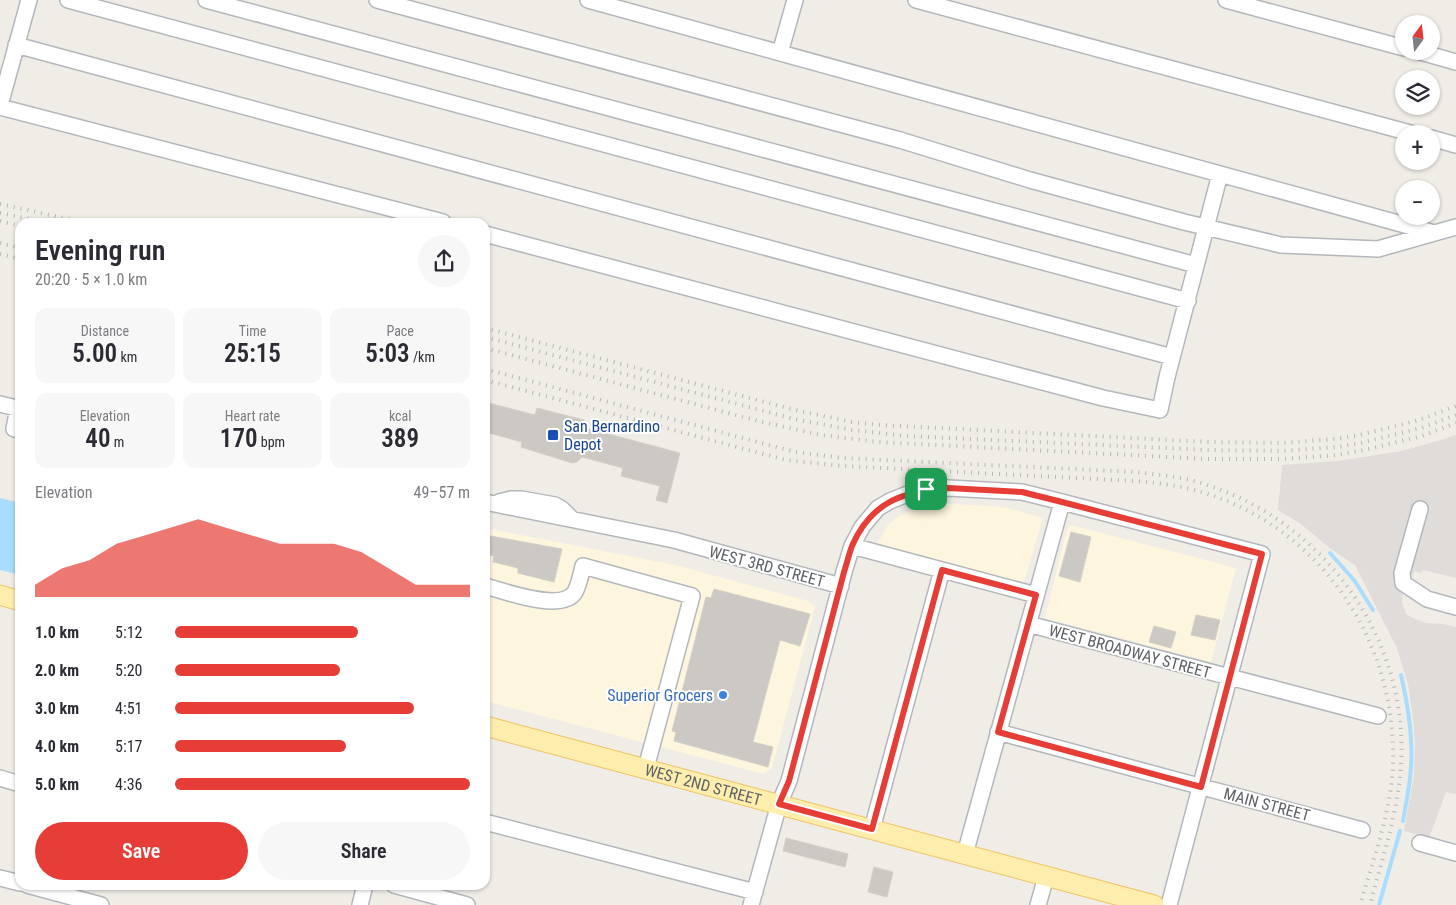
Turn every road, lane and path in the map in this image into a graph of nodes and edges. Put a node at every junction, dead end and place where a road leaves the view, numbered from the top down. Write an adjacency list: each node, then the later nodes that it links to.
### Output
1 (29, 0): 9 (street)
2 (68, 0): 25 (street)
3 (206, 0): 24 (street)
4 (377, 0): 20 (street)
5 (588, 0): 11 (street)
6 (796, 0): 11 (street)
7 (916, 0): 15 (street)
8 (1226, 0): 10 (street)
9 (16, 45): 14 (street); 26 (street)
10 (1395, 46)
11 (780, 53): 18 (street)
12 (1440, 57): 13 (street)
13 (1456, 62)
14 (0, 106): 19 (street)
15 (1395, 129)
16 (1440, 141): 17 (street)
17 (1456, 145)
18 (1220, 174): 20 (street); 22 (street)
19 (428, 218)
20 (1206, 227): 22 (street); 24 (street)
21 (1456, 227): 22 (street)
22 (1435, 233)
23 (490, 235): 26 (street)
24 (1196, 265): 25 (street)
25 (1188, 301): 26 (street)
26 (1172, 357)
27 (0, 404): 28 (street)
28 (15, 407)
29 (15, 425): 30 (street)
30 (14, 429)
31 (1062, 502): 34 (street, WEST 3RD STREET); 39 (street); 43 (street, WEST 3RD STREET)
32 (490, 503): 36 (street, WEST 3RD STREET)
33 (1420, 508): 41 (street)
34 (852, 546): 35 (street); 36 (street, WEST 3RD STREET)
35 (942, 570): 39 (street); 53 (street)
36 (841, 586): 51 (street)
37 (490, 587): 47 (street)
38 (0, 595): 40 (main road)
39 (1036, 595): 42 (street)
40 (15, 600)
41 (1456, 607)
42 (1028, 624): 43 (street, WEST BROADWAY STREET); 46 (street)
43 (1230, 678): 44 (street, WEST BROADWAY STREET); 50 (street)
44 (1378, 716)
45 (490, 727): 47 (main road, WEST 2ND STREET)
46 (998, 732): 50 (street, MAIN STREET); 57 (street)
47 (646, 768): 51 (main road, WEST 2ND STREET)
48 (0, 778): 49 (street)
49 (15, 782)
50 (1201, 787): 54 (street, MAIN STREET); 71 (street)
51 (779, 804): 53 (main road, WEST 2ND STREET); 65 (street)
52 (490, 823): 65 (street)
53 (872, 829): 57 (main road, WEST 2ND STREET)
54 (1362, 830)
55 (1420, 843): 56 (street)
56 (1456, 853)
57 (965, 854): 58 (main road, WEST 2ND STREET)
58 (1046, 877): 69 (street); 70 (main road, WEST 2ND STREET)
59 (0, 878): 60 (street)
60 (15, 882)
61 (44, 890): 64 (street)
62 (364, 890): 67 (street)
63 (412, 890): 68 (street)
64 (61, 895): 66 (street)
65 (753, 899)
66 (101, 905)
67 (360, 905)
68 (467, 905)
69 (1038, 905)
70 (1154, 905)
71 (1169, 905)

